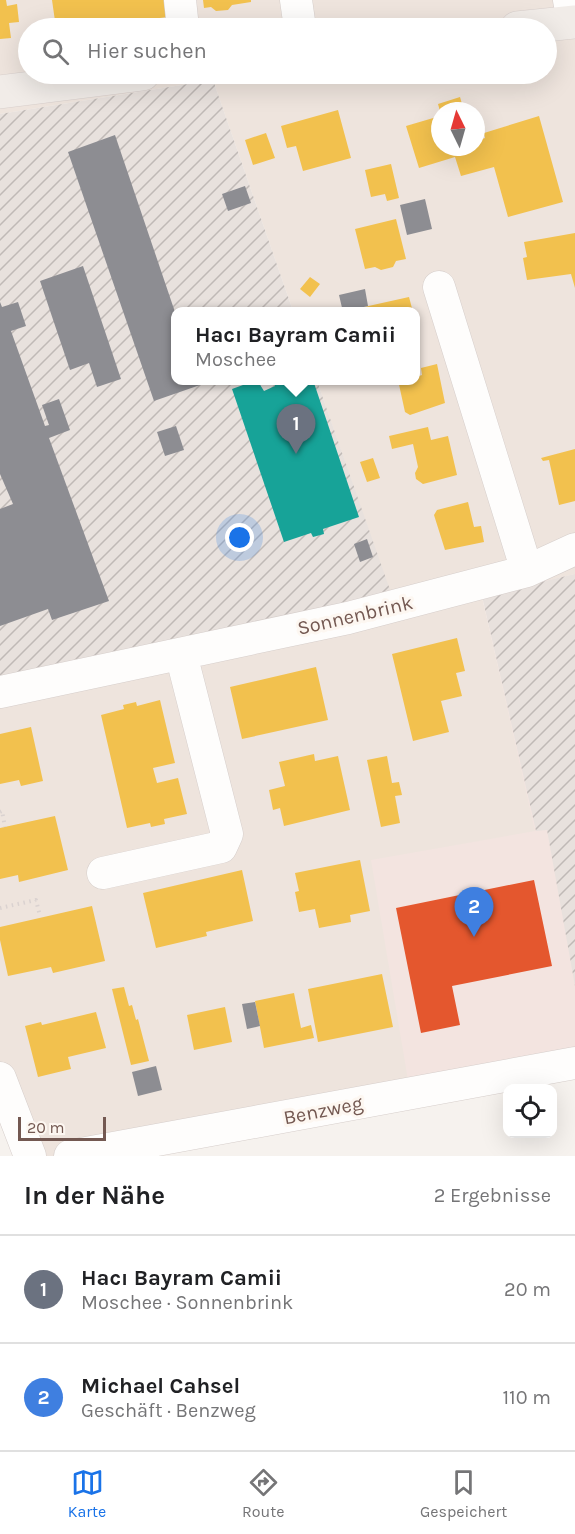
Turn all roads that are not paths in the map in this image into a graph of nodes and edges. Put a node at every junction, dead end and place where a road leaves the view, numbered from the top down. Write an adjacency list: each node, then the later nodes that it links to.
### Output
1 (180, 0): 4 (street)
2 (296, 0): 5 (street)
3 (572, 14): 6 (main road)
4 (182, 18)
5 (299, 18)
6 (556, 18)
7 (64, 84): 8 (main road)
8 (0, 92)
9 (440, 287): 11 (street)
10 (575, 549): 11 (street, Sonnenbrink)
11 (527, 571): 12 (street, Sonnenbrink)
12 (181, 654): 13 (street, Sonnenbrink); 14 (street)
13 (0, 692)
14 (103, 873)
15 (575, 1063): 18 (street, Benzweg)
16 (0, 1078): 17 (street)
17 (30, 1156)
18 (70, 1156)

